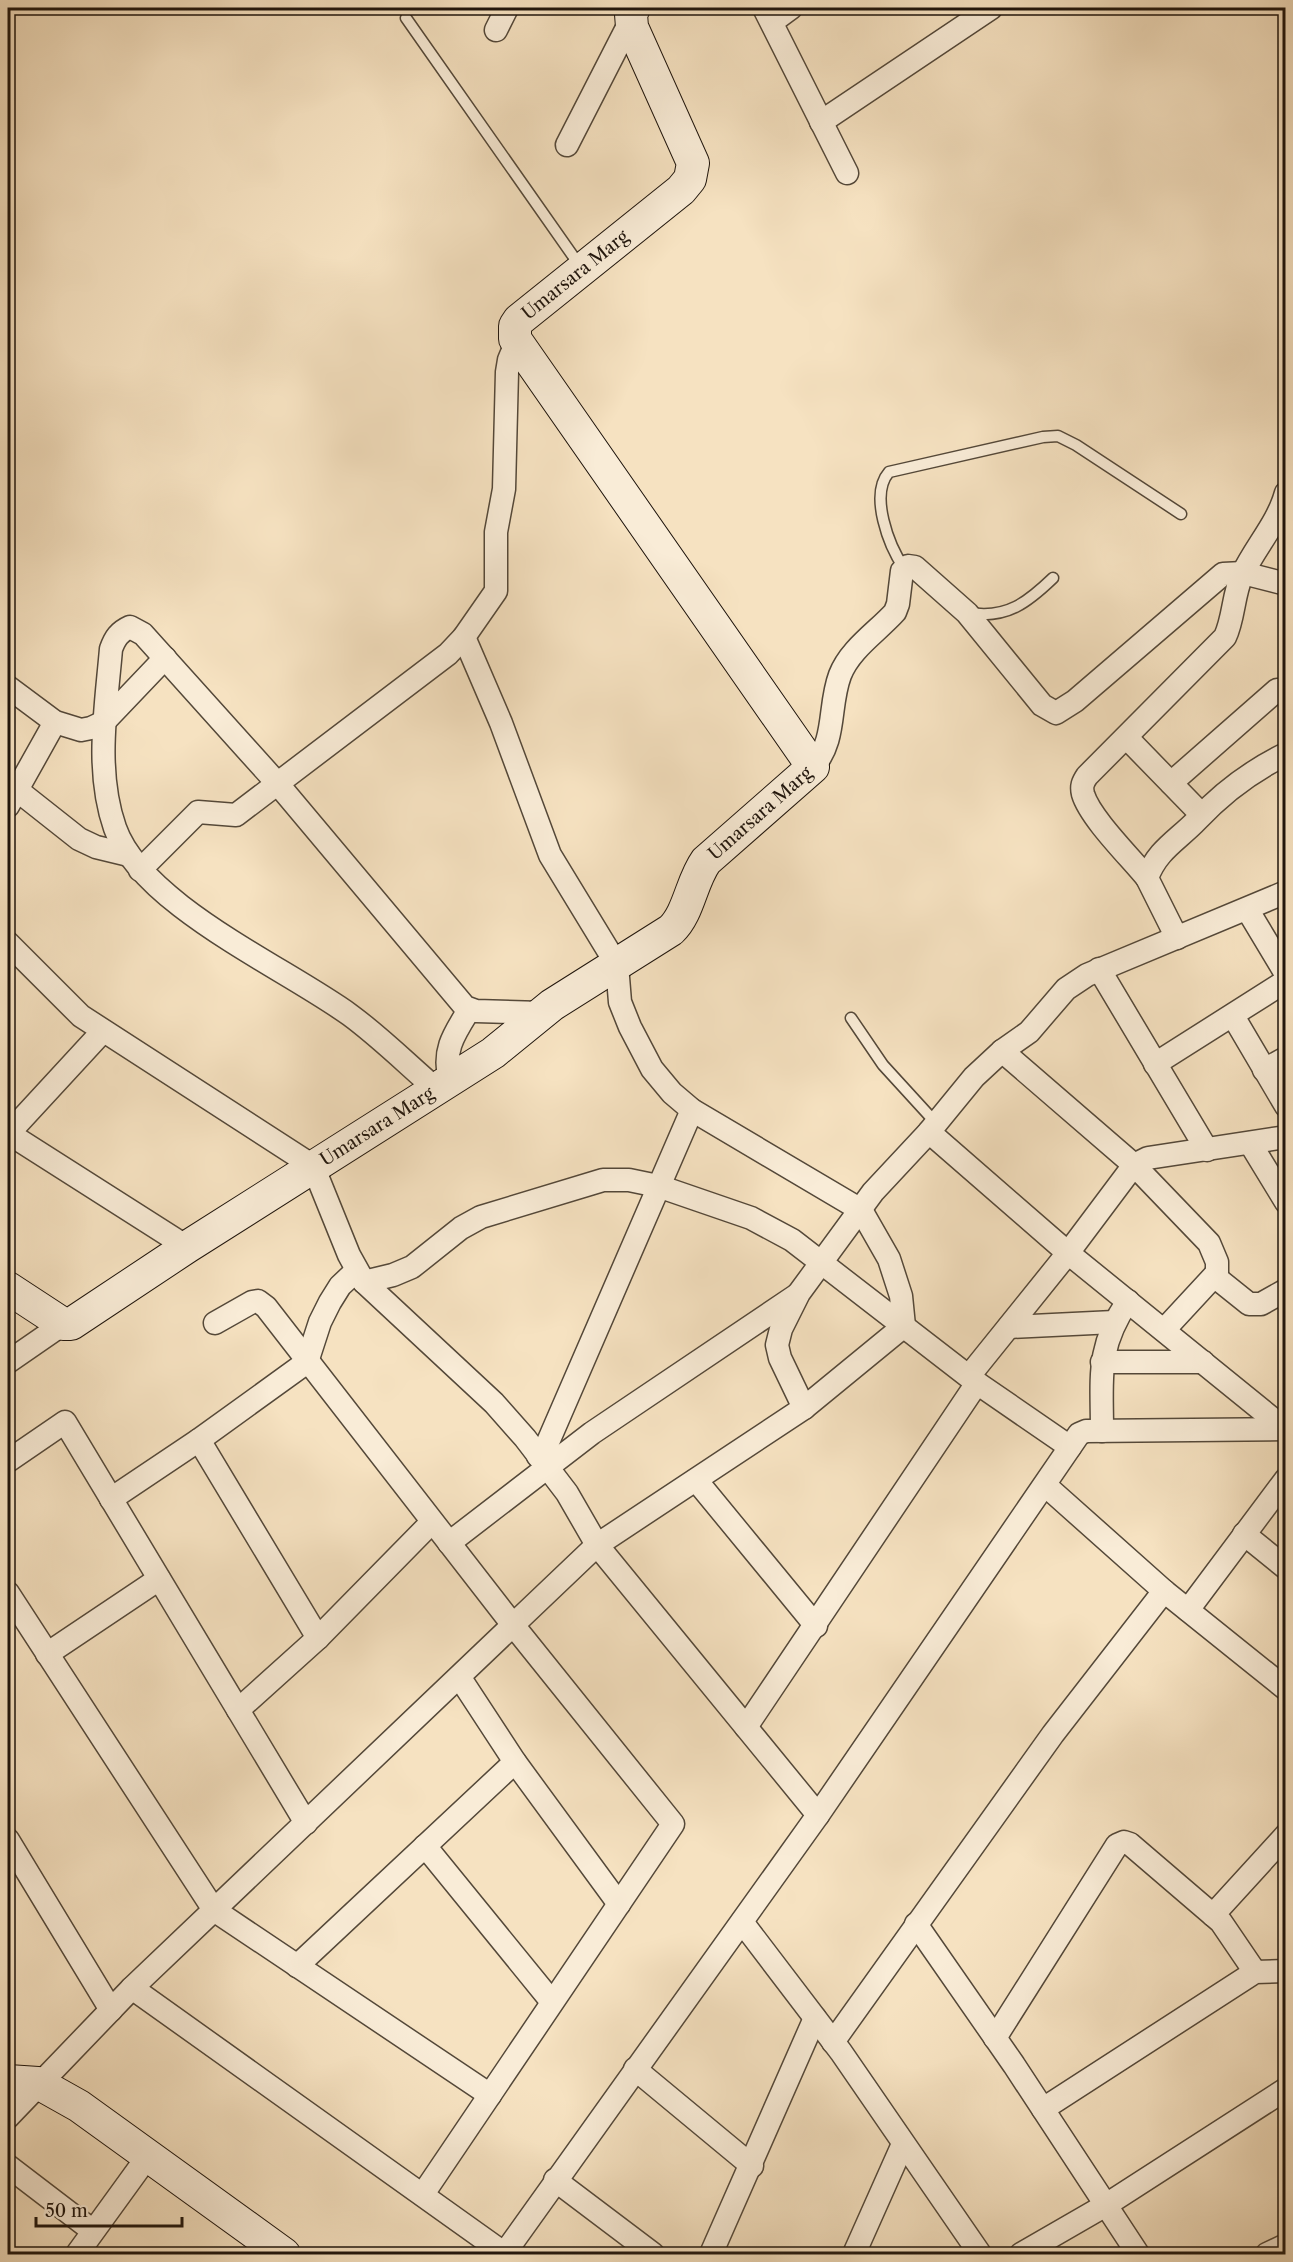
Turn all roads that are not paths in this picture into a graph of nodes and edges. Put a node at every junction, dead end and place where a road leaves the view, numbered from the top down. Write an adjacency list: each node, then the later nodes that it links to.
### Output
1 (507, 8): 7 (street)
2 (791, 8): 5 (street)
3 (991, 8): 8 (street)
4 (633, 14): 9 (street); 11 (street, Umarsara Marg)
5 (768, 15): 8 (street)
6 (406, 18): 11 (lane)
7 (496, 30)
8 (821, 122): 10 (street)
9 (567, 145)
10 (847, 173)
11 (582, 269): 12 (street, Umarsara Marg)
12 (516, 343): 20 (street); 28 (street, Umarsara Marg)
13 (1286, 493): 16 (street)
14 (1181, 514): 15 (lane)
15 (904, 568): 19 (street); 28 (street)
16 (1243, 573): 18 (street); 19 (street); 26 (street)
17 (1053, 578): 19 (lane)
18 (1286, 584)
19 (967, 613)
20 (464, 637): 29 (street); 39 (street)
21 (165, 658): 25 (street); 25 (street); 29 (street)
22 (8, 687): 24 (street)
23 (1277, 690): 30 (street)
24 (55, 722): 25 (street); 31 (street)
25 (104, 722): 33 (street)
26 (1127, 738): 30 (street); 34 (street)
27 (1286, 754): 32 (street)
28 (813, 767): 39 (street, Umarsara Marg)
29 (277, 783): 33 (street); 43 (street)
30 (1171, 783): 32 (street)
31 (12, 798): 33 (street)
32 (1201, 814): 34 (street)
33 (135, 863): 52 (street)
34 (1148, 878): 37 (street)
35 (1286, 892): 36 (street)
36 (1247, 909): 37 (street); 41 (street)
37 (1177, 938): 40 (street)
38 (8, 943): 47 (street)
39 (617, 965): 44 (street, Umarsara Marg); 54 (street)
40 (1100, 969): 48 (street); 50 (street)
41 (1286, 974)
42 (1286, 981): 45 (street)
43 (469, 1010): 44 (street); 52 (street)
44 (542, 1013): 52 (street, Umarsara Marg)
45 (1233, 1016): 50 (street); 51 (street)
46 (851, 1018): 55 (lane)
47 (103, 1031): 56 (street); 61 (street)
48 (1002, 1051): 55 (street); 60 (street)
49 (1286, 1058): 51 (street)
50 (1155, 1064): 59 (street)
51 (1264, 1070): 53 (street)
52 (443, 1084): 61 (street, Umarsara Marg)
53 (1286, 1106)
54 (692, 1110): 62 (street); 64 (street)
55 (932, 1128): 64 (street); 66 (street)
56 (8, 1134): 65 (street)
57 (1286, 1137): 58 (street)
58 (1250, 1143): 59 (street); 63 (street)
59 (1207, 1150): 60 (street)
60 (1134, 1165): 66 (street); 69 (street)
61 (313, 1166): 65 (street, Umarsara Marg); 68 (street)
62 (658, 1186): 67 (street); 68 (street); 91 (street)
63 (1286, 1202)
64 (861, 1209): 67 (street); 77 (street)
65 (187, 1246): 76 (street, Umarsara Marg)
66 (1068, 1253): 73 (street); 78 (street)
67 (822, 1263): 72 (street); 77 (street)
68 (360, 1276): 81 (street); 91 (street)
69 (1217, 1276): 71 (street); 79 (street)
70 (8, 1288): 76 (street)
71 (1286, 1290)
72 (799, 1293): 85 (street); 91 (street)
73 (1128, 1301): 74 (street); 79 (street)
74 (1114, 1322): 78 (street); 82 (street)
75 (215, 1323): 81 (street)
76 (63, 1324): 80 (street)
77 (904, 1326): 84 (street); 85 (street)
78 (1009, 1327): 84 (street)
79 (1164, 1330): 83 (street)
80 (8, 1362)
81 (307, 1362): 88 (street); 96 (street)
82 (1102, 1362): 83 (street); 87 (street)
83 (1203, 1362): 86 (street)
84 (973, 1380): 89 (street); 106 (street)
85 (804, 1408): 93 (street)
86 (1285, 1429): 87 (street)
87 (1102, 1431): 89 (street)
88 (199, 1440): 95 (street); 107 (street)
89 (1070, 1447): 94 (street)
90 (8, 1461): 95 (street)
91 (542, 1461): 98 (street); 99 (street)
92 (1286, 1479): 97 (street)
93 (696, 1480): 99 (street); 106 (street)
94 (1045, 1485): 102 (street); 114 (street)
95 (111, 1499): 101 (street)
96 (432, 1522): 98 (street); 107 (street)
97 (1244, 1534): 100 (street); 104 (street)
98 (449, 1543): 105 (street)
99 (597, 1545): 105 (street); 112 (street)
100 (1286, 1568)
101 (159, 1580): 108 (street); 111 (street)
102 (1164, 1591): 104 (street); 123 (street)
103 (8, 1593): 108 (street)
104 (1188, 1610): 110 (street)
105 (513, 1625): 109 (street); 119 (street)
106 (816, 1626): 112 (street)
107 (318, 1638): 111 (street)
108 (47, 1654): 120 (street)
109 (460, 1678): 113 (street); 115 (street)
110 (1282, 1678)
111 (238, 1710): 115 (street)
112 (746, 1727): 114 (street)
113 (515, 1762): 118 (street); 119 (street)
114 (818, 1815): 122 (street)
115 (306, 1823): 120 (street)
116 (1284, 1839): 121 (street)
117 (8, 1840): 129 (street)
118 (425, 1846): 124 (street); 128 (street)
119 (619, 1904): 128 (street)
120 (214, 1910): 124 (street); 127 (street)
121 (1213, 1915): 126 (street); 131 (street)
122 (742, 1922): 130 (street); 133 (street)
123 (916, 1924): 131 (street); 132 (street)
124 (297, 1966): 136 (street)
125 (1286, 1971): 126 (street)
126 (1255, 1972): 137 (street)
127 (132, 1988): 129 (street); 144 (street)
128 (552, 2002): 136 (street)
129 (111, 2010): 134 (street)
130 (815, 2018): 132 (street); 142 (street)
131 (995, 2038): 137 (street)
132 (833, 2042): 139 (street)
133 (635, 2069): 142 (street); 143 (street)
134 (23, 2082): 138 (street); 140 (street)
135 (1286, 2089): 145 (street)
136 (490, 2095): 144 (street)
137 (1043, 2109): 145 (street)
138 (8, 2117)
139 (903, 2144): 153 (street); 154 (street)
140 (148, 2156): 146 (street); 149 (street)
141 (8, 2166): 146 (street)
142 (752, 2166): 152 (street)
143 (555, 2180): 150 (street); 151 (street)
144 (423, 2194): 150 (street)
145 (1106, 2205): 155 (street); 156 (street)
146 (93, 2231): 148 (street)
147 (1286, 2246): 157 (street)
148 (77, 2254)
149 (284, 2254)
150 (505, 2254)
151 (653, 2254)
152 (711, 2254)
153 (854, 2254)
154 (980, 2254)
155 (1021, 2254)
156 (1138, 2254)
157 (1267, 2254)

